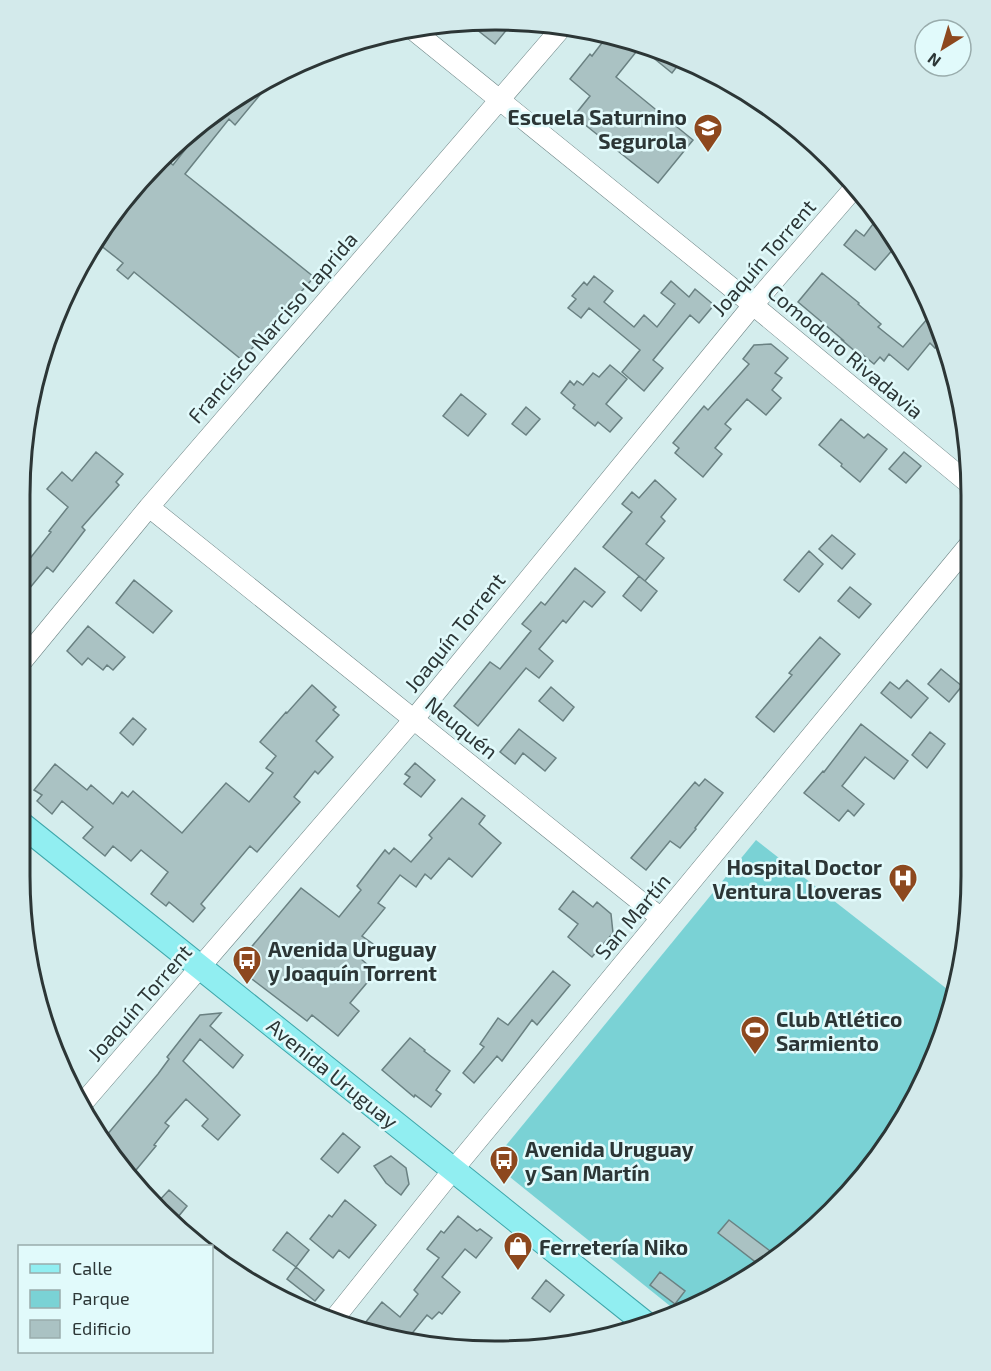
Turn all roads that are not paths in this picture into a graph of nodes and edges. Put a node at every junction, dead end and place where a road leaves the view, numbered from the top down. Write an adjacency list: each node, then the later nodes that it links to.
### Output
1 (556, 34): 3 (street, Francisco Narciso Laprida)
2 (421, 36): 3 (street, Comodoro Rivadavia)
3 (500, 100): 5 (street, Comodoro Rivadavia); 7 (street, Francisco Narciso Laprida)
4 (849, 194): 5 (street, Joaquín Torrent)
5 (753, 304): 6 (street, Comodoro Rivadavia); 10 (street, Joaquín Torrent)
6 (960, 477)
7 (149, 507): 9 (street, Francisco Narciso Laprida); 10 (street, Neuquén)
8 (961, 554): 12 (street, San Martín)
9 (30, 652)
10 (414, 719): 12 (street, Neuquén); 13 (street, Joaquín Torrent)
11 (30, 831): 13 (main road, Avenida Uruguay)
12 (661, 918): 15 (street, San Martín)
13 (200, 967): 14 (street, Joaquín Torrent); 15 (main road, Avenida Uruguay)
14 (87, 1098)
15 (453, 1170): 16 (street, San Martín); 17 (main road, Avenida Uruguay)
16 (338, 1313)
17 (639, 1318)

